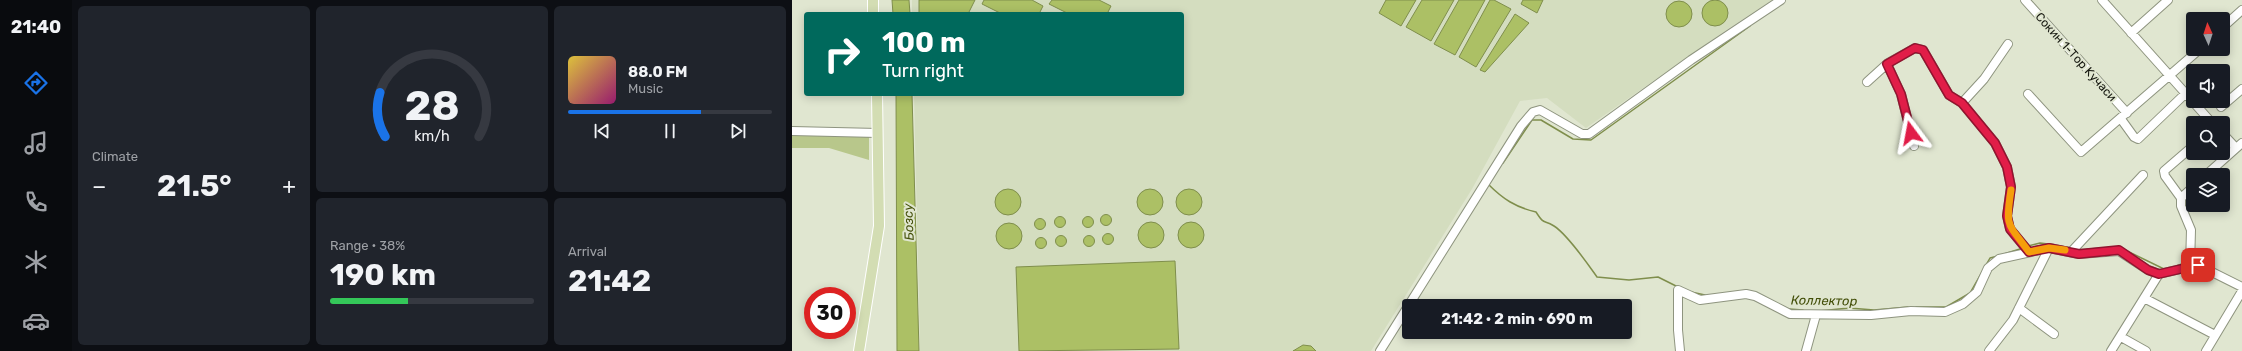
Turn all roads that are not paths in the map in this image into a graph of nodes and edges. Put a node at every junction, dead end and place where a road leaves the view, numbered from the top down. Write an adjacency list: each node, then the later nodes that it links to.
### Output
1 (873, 0): 7 (main road)
2 (1781, 0): 47 (street)
3 (2024, 0): 21 (street, Сокин 1-Тор Kучаси)
4 (2102, 0): 9 (street)
5 (2168, 0): 9 (street)
6 (2242, 10): 8 (street)
7 (873, 12)
8 (2230, 21)
9 (2131, 33): 13 (street)
10 (2008, 44): 20 (street)
11 (2192, 56): 13 (street)
12 (1887, 64): 14 (street); 20 (street); 26 (street)
13 (2169, 77): 17 (street); 21 (street)
14 (1867, 82)
15 (2242, 88): 19 (street)
16 (2028, 94): 21 (street)
17 (2185, 94): 21 (street, Сокин 1-Тор Kучаси); 22 (street)
18 (876, 96): 24 (main road)
19 (2230, 99)
20 (1962, 103): 34 (street)
21 (2124, 116)
22 (2205, 116)
23 (793, 131): 24 (street)
24 (878, 133): 46 (main road)
25 (2230, 139): 27 (street)
26 (1914, 146)
27 (2239, 146): 29 (street)
28 (2186, 152): 32 (street)
29 (2214, 168)
30 (2143, 175): 35 (street)
31 (2186, 193): 32 (street)
32 (2181, 198): 36 (street)
33 (2049, 248): 34 (street); 35 (street); 41 (street)
34 (2029, 252): 42 (street)
35 (2071, 252): 37 (street)
36 (2190, 266): 37 (street); 38 (street)
37 (2159, 274): 40 (street)
38 (2242, 287)
39 (2242, 291): 44 (street)
40 (2144, 298): 44 (street); 45 (street)
41 (2019, 308): 43 (street); 50 (street)
42 (1816, 315): 48 (street); 49 (street)
43 (2054, 334)
44 (2215, 335): 53 (street)
45 (2121, 337): 51 (street); 52 (street)
46 (859, 351)
47 (1380, 351)
48 (1680, 351)
49 (1806, 351)
50 (1989, 351)
51 (2111, 351)
52 (2146, 351)
53 (2206, 351)

